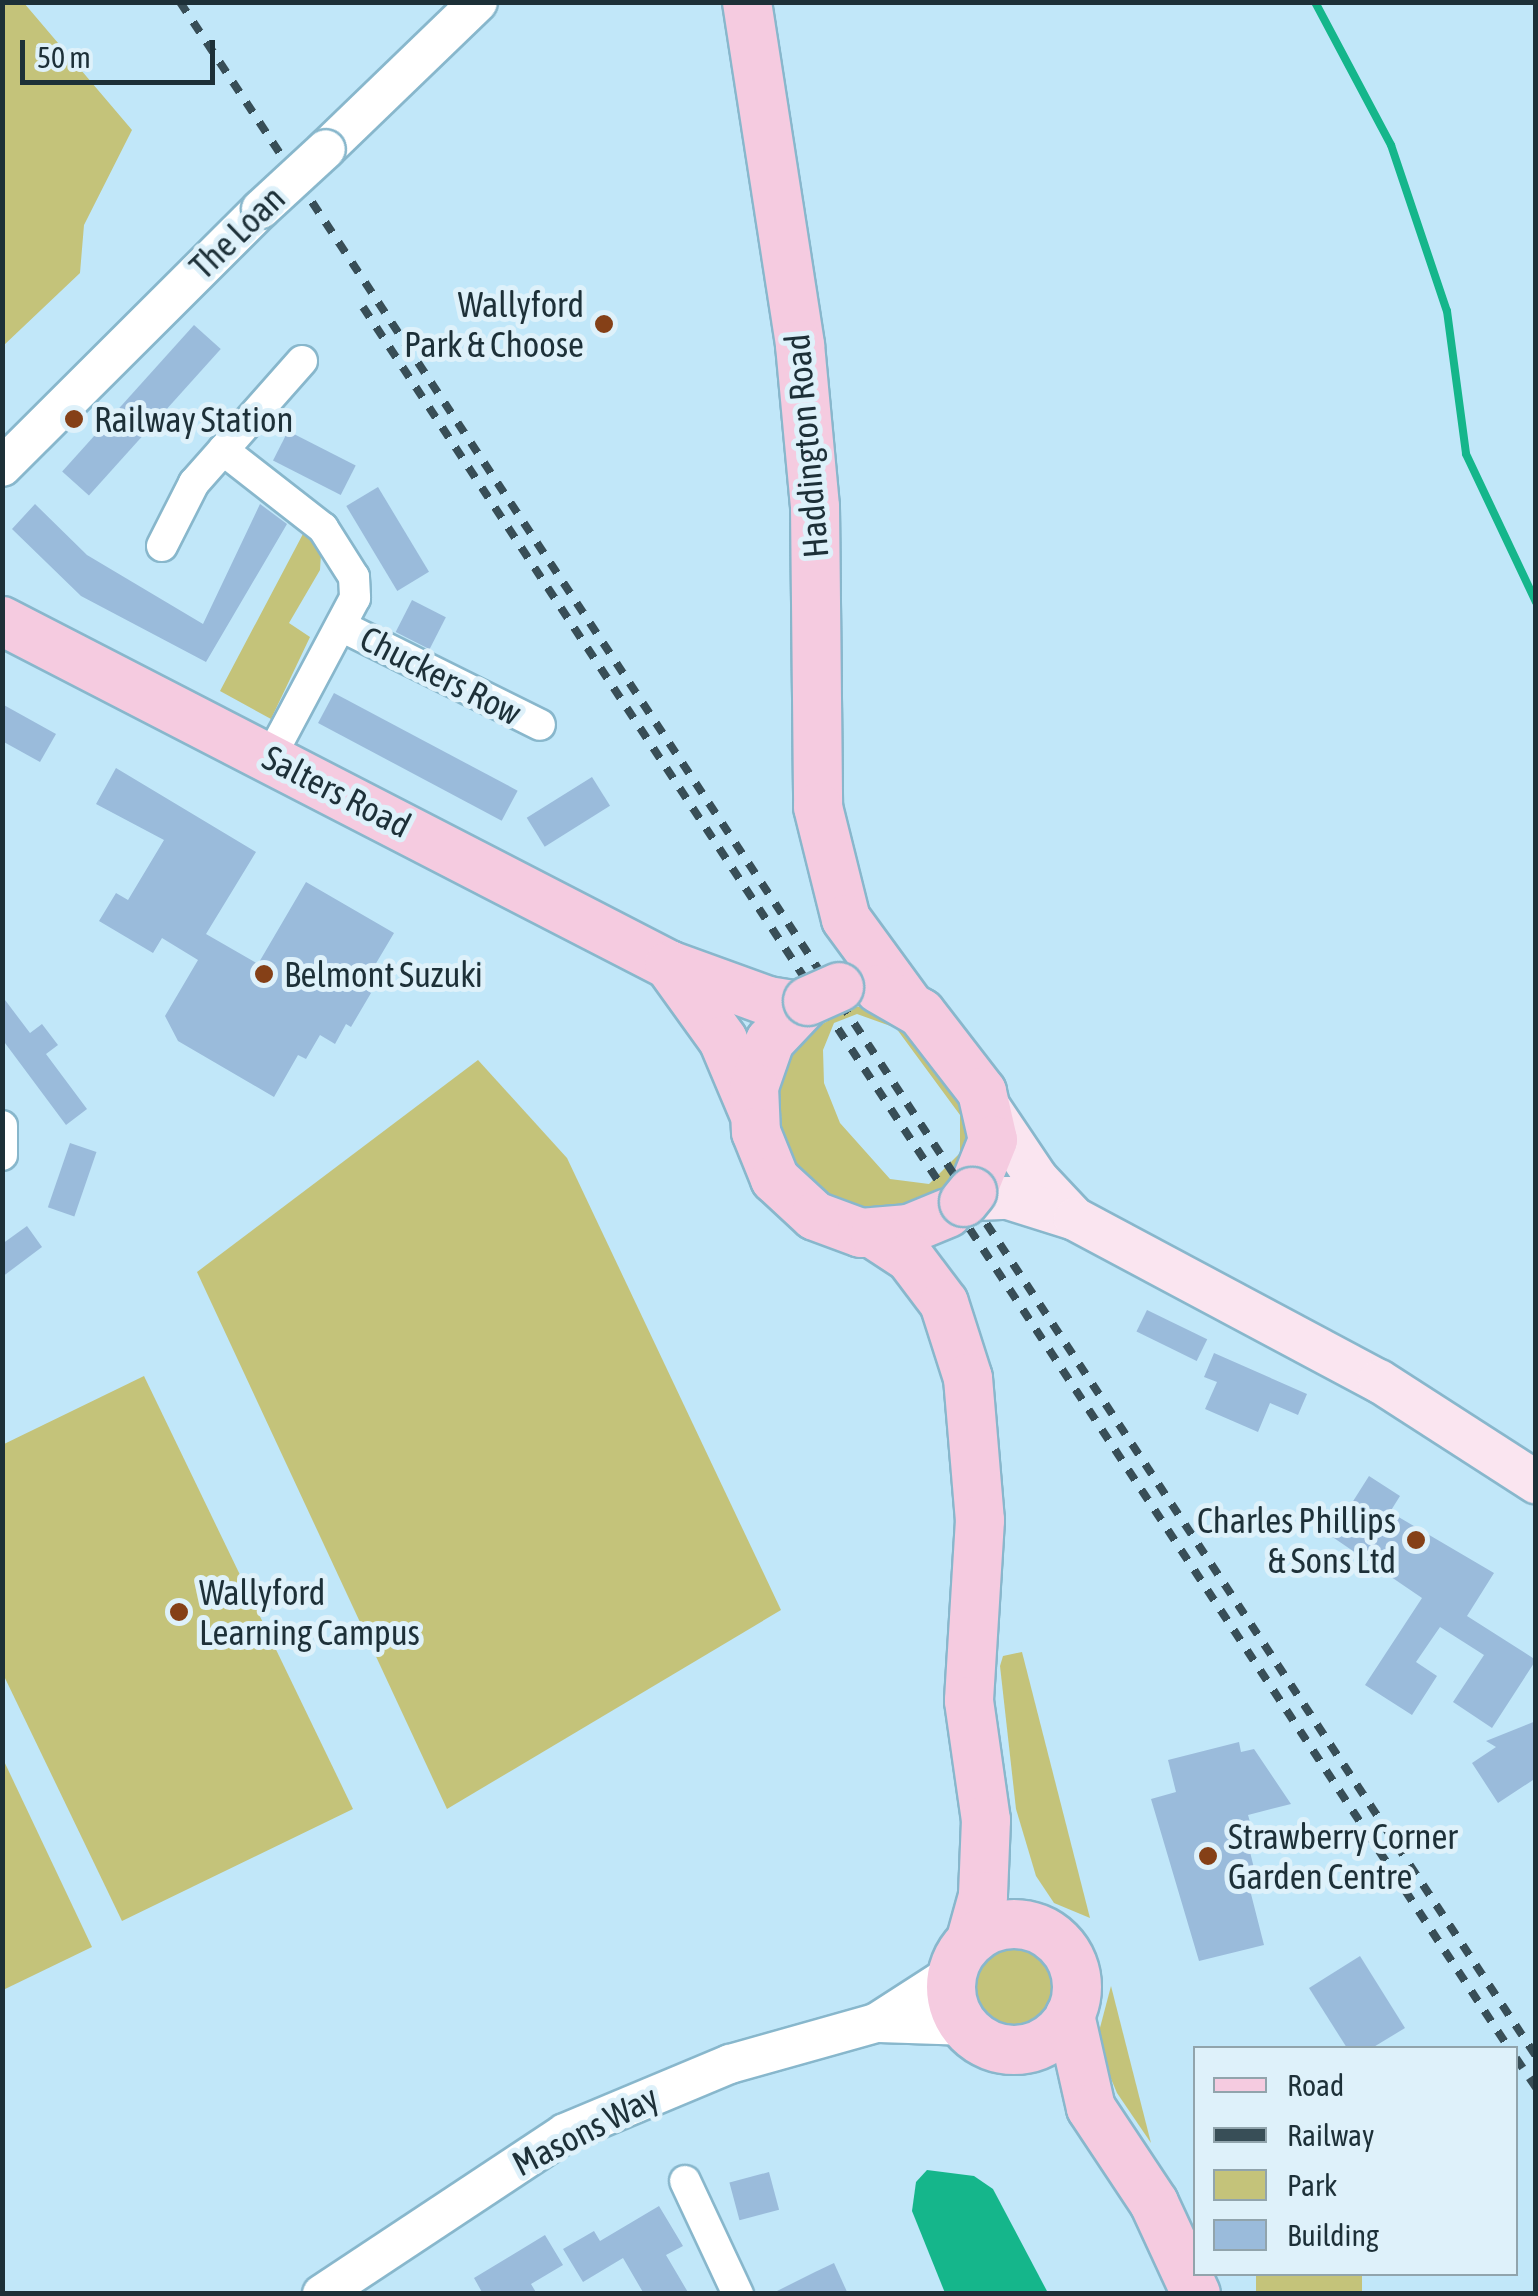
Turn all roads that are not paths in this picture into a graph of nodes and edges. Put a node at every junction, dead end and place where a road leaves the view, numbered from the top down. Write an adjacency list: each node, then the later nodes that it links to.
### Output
1 (478, 2): 5 (street, The Loan, bridge)
2 (747, 2): 11 (main road, Haddington Road)
3 (302, 361): 4 (street)
4 (223, 450): 6 (street); 8 (street, Chuckers Row)
5 (2, 467)
6 (162, 546)
7 (2, 620): 10 (main road, Salters Road)
8 (341, 626): 9 (street, Chuckers Row); 10 (street, Chuckers Row)
9 (540, 725)
10 (270, 758): 12 (main road, Salters Road)
11 (835, 892): 13 (main road, Haddington Road); 14 (main road, Haddington Road)
12 (669, 965): 13 (main road, Salters Road); 16 (main road, Salters Road)
13 (821, 992): 14 (main road); 16 (main road)
14 (906, 1000): 15 (main road)
15 (990, 1109): 19 (main road); 20 (main road)
16 (753, 1111): 21 (main road)
17 (2, 1126): 18 (street)
18 (2, 1156)
19 (961, 1206): 20 (main road); 21 (main road); 22 (main road)
20 (1075, 1219): 23 (main road)
21 (875, 1235): 22 (main road)
22 (944, 1302): 24 (main road)
23 (1536, 1482)
24 (986, 1820): 25 (main road); 26 (main road)
25 (1038, 1928): 26 (main road); 27 (main road)
26 (962, 1956): 28 (street, Masons Way); 29 (main road)
27 (1070, 2016): 30 (main road); 31 (main road)
28 (876, 2023): 29 (street, Masons Way); 33 (street, Masons Way)
29 (965, 2026): 30 (main road)
30 (1008, 2050): 31 (main road)
31 (1091, 2108): 36 (main road)
32 (686, 2182): 35 (street)
33 (364, 2280): 34 (street, Masons Way)
34 (322, 2294)
35 (738, 2294)
36 (1196, 2294)

